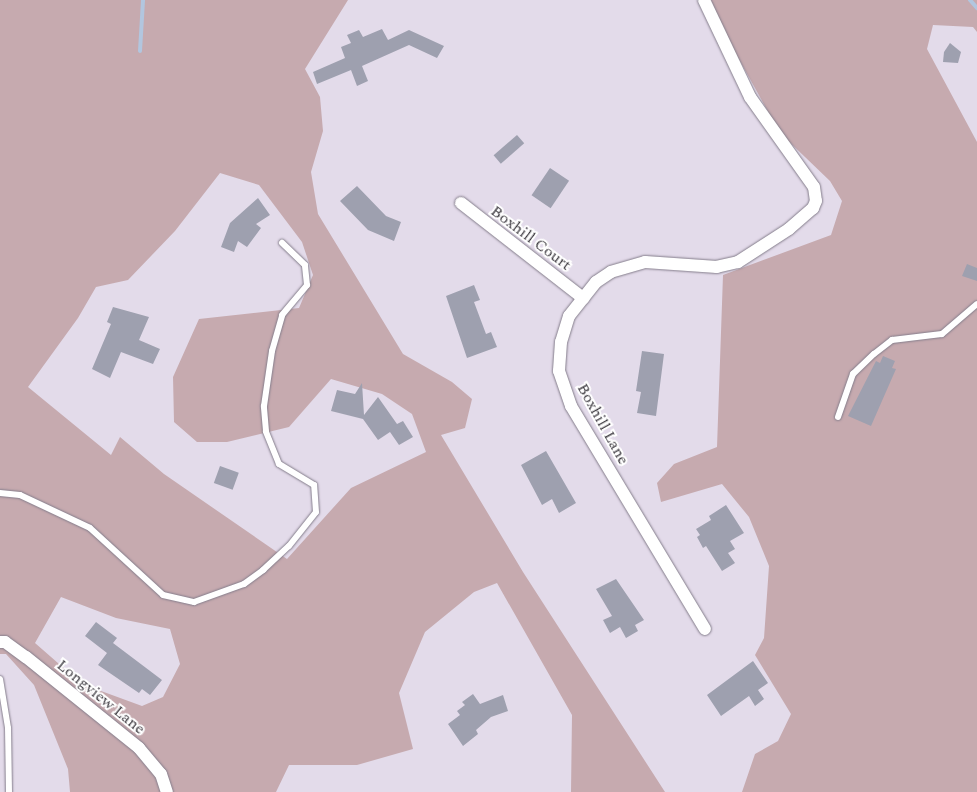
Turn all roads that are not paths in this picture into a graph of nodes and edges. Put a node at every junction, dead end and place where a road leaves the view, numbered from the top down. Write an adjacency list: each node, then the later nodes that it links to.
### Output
1 (704, 0): 4 (street, Boxhill Lane)
2 (461, 203): 4 (street, Boxhill Court)
3 (282, 243): 7 (lane)
4 (583, 298): 8 (street, Boxhill Lane)
5 (977, 304): 6 (lane)
6 (838, 417)
7 (0, 493)
8 (705, 629)
9 (0, 642): 12 (street, Longview Lane)
10 (0, 679): 11 (lane)
11 (9, 792)
12 (167, 792)

